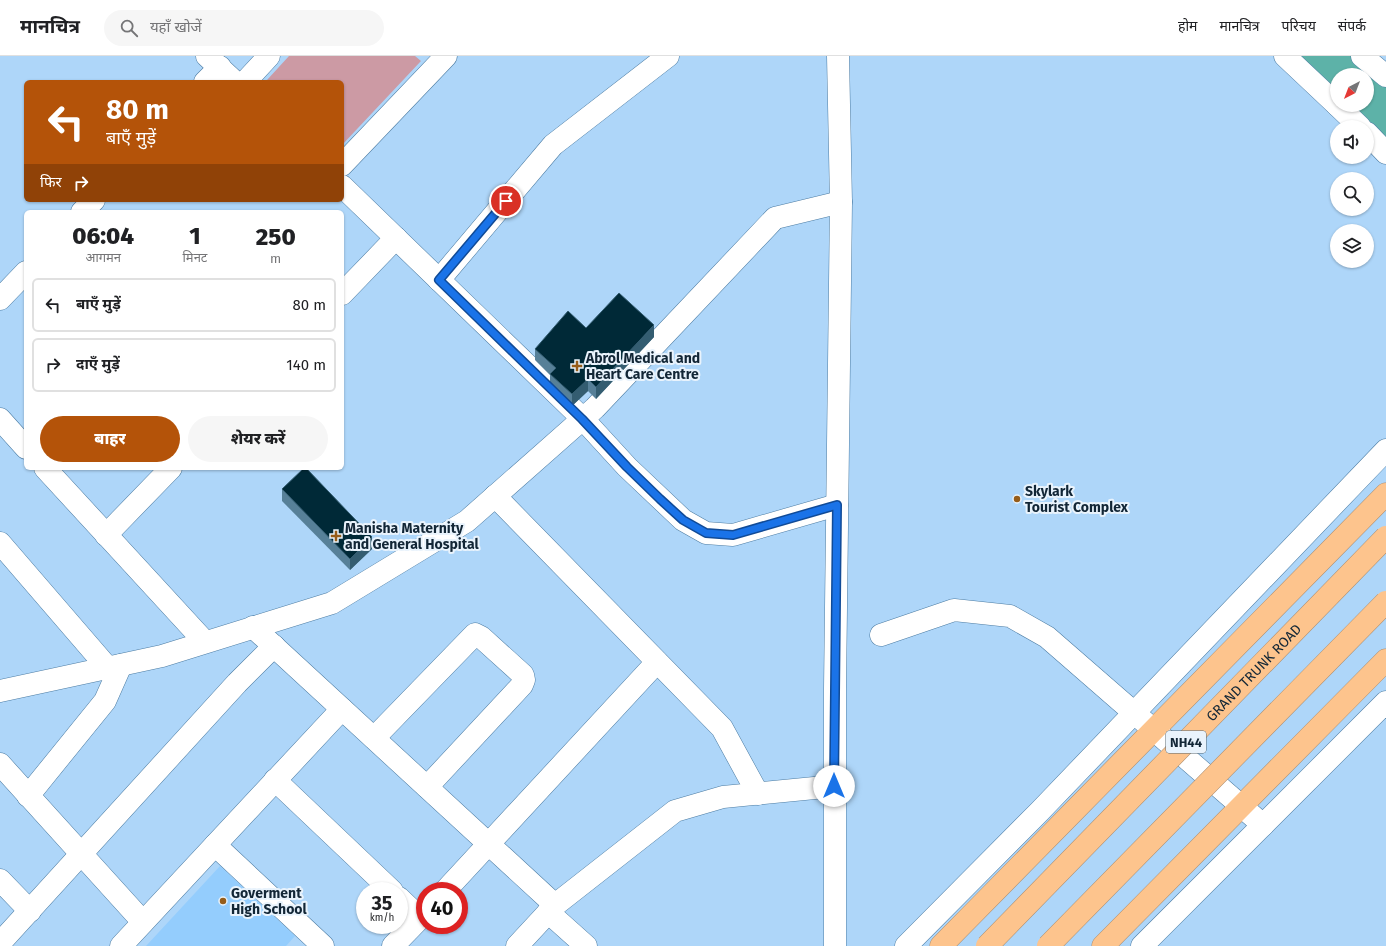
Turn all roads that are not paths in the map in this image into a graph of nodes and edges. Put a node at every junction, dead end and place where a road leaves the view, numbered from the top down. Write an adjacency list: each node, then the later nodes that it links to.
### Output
1 (269, 56): 8 (street)
2 (446, 56): 14 (street)
3 (668, 56): 19 (street)
4 (838, 56): 16 (street)
5 (1285, 56): 9 (street)
6 (1362, 56): 7 (street)
7 (1386, 76)
8 (247, 80)
9 (1330, 98)
10 (1344, 112): 11 (street)
11 (1353, 120)
12 (1374, 140): 13 (street)
13 (1386, 153)
14 (344, 163)
15 (344, 188): 17 (street)
16 (841, 202): 23 (street); 30 (street)
17 (396, 238): 19 (street); 20 (street)
18 (24, 274): 21 (street)
19 (439, 280): 23 (street)
20 (344, 292)
21 (0, 299)
22 (0, 419): 24 (street)
23 (582, 419): 29 (street); 30 (street)
24 (24, 446)
25 (1386, 450): 45 (street)
26 (47, 470): 31 (street)
27 (169, 470): 31 (street)
28 (1386, 494): 46 (highway)
29 (495, 496): 35 (street); 40 (street)
30 (837, 505): 50 (street)
31 (106, 535): 37 (street)
32 (1386, 537): 75 (highway, GRAND TRUNK ROAD / NH44, bridge)
33 (0, 543): 41 (street)
34 (1386, 602): 76 (highway, bridge)
35 (253, 627): 37 (street); 38 (street)
36 (881, 635): 45 (street)
37 (205, 642): 41 (street)
38 (274, 646): 44 (street); 58 (street)
39 (1386, 660): 54 (highway)
40 (657, 662): 52 (street); 56 (street)
41 (114, 666): 42 (street); 53 (street)
42 (0, 691)
43 (1386, 702): 55 (street)
44 (342, 709): 47 (street); 49 (street)
45 (1134, 713): 46 (street); 73 (street)
46 (1154, 730): 54 (street); 74 (highway)
47 (374, 738): 51 (street); 51 (street)
48 (0, 764): 53 (street)
49 (275, 780): 57 (street); 60 (street)
50 (834, 786): 52 (street); 72 (street)
51 (427, 787): 56 (street)
52 (758, 794): 62 (street)
53 (28, 796): 58 (street)
54 (1242, 806): 55 (street); 77 (highway)
55 (1263, 825): 78 (street)
56 (489, 844): 61 (street); 62 (street)
57 (215, 845): 65 (street); 66 (street)
58 (82, 855): 63 (street); 65 (street)
59 (0, 880): 63 (street)
60 (383, 882)
61 (453, 882)
62 (552, 909): 70 (street); 71 (street)
63 (30, 911): 67 (street)
64 (416, 921): 69 (street)
65 (143, 922): 68 (street)
66 (310, 942)
67 (0, 943)
68 (121, 946)
69 (393, 946)
70 (517, 946)
71 (586, 946)
72 (834, 946)
73 (906, 946)
74 (941, 946)
75 (987, 946)
76 (1048, 946)
77 (1103, 946)
78 (1142, 946)

